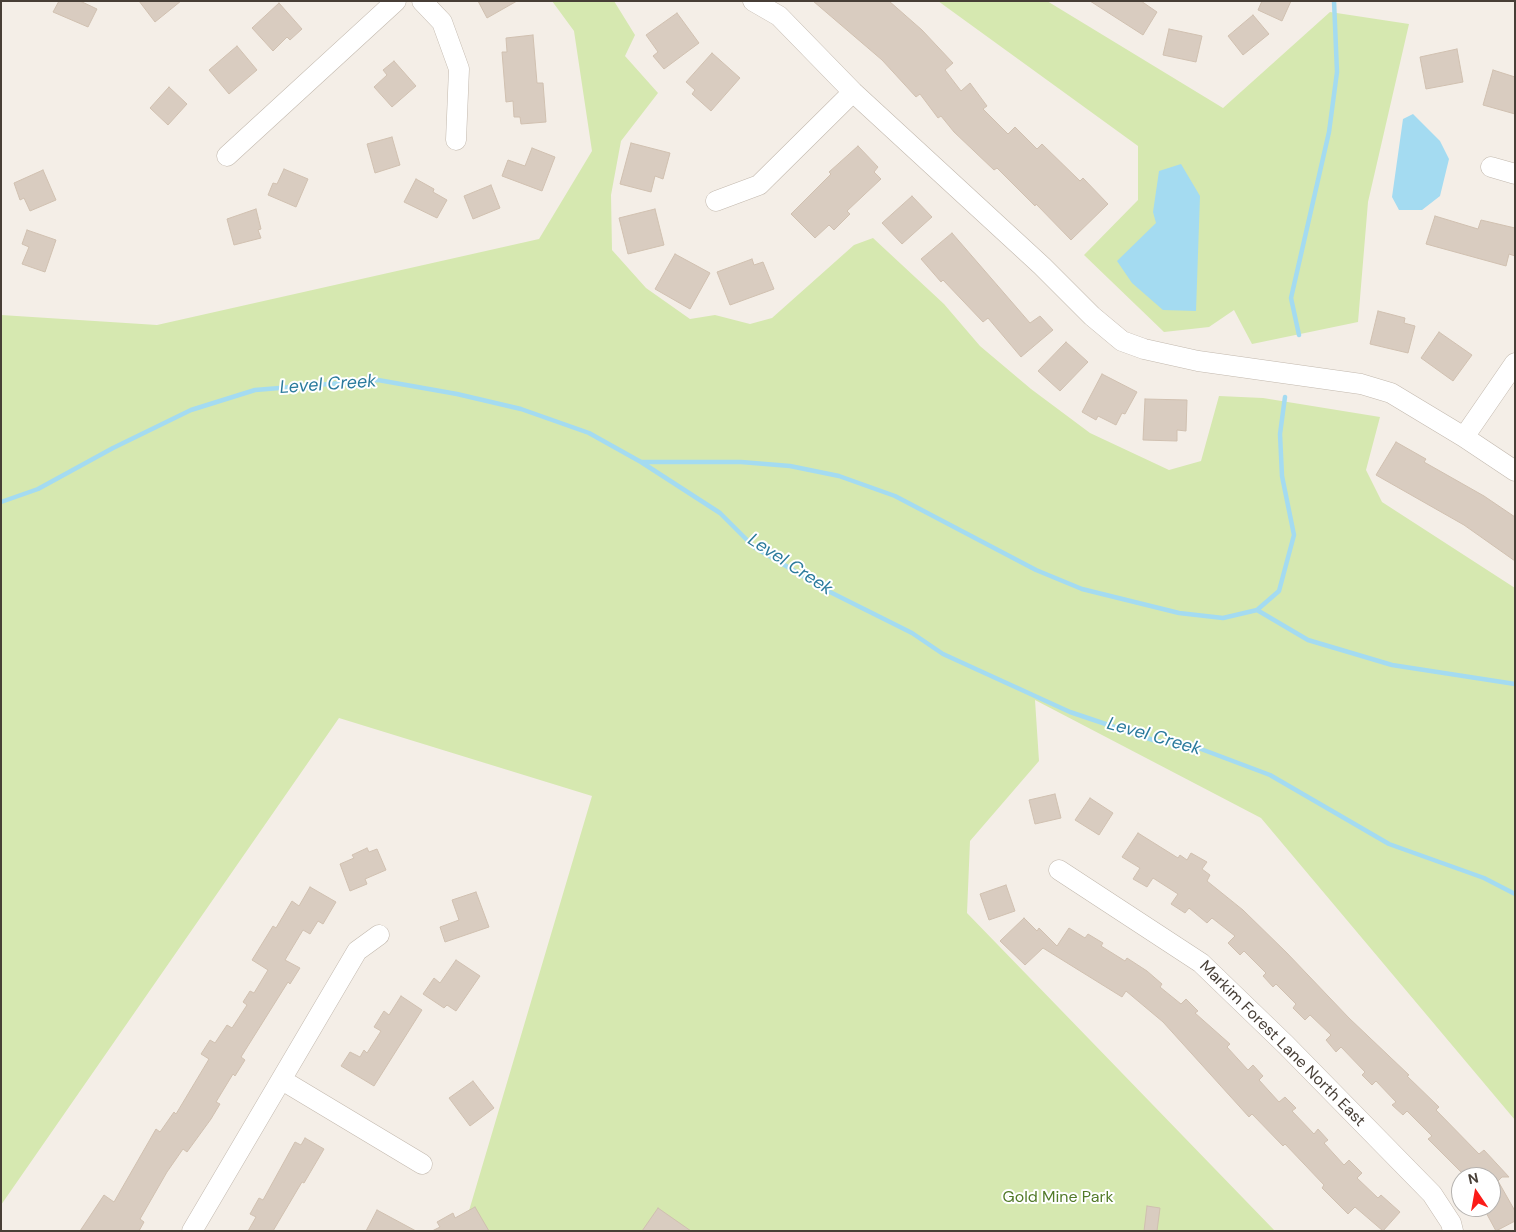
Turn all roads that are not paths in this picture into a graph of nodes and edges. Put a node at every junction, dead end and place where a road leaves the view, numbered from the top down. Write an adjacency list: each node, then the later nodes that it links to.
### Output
1 (396, 1): 6 (street)
2 (422, 1): 5 (street)
3 (753, 1): 4 (street)
4 (853, 92): 9 (street); 11 (street)
5 (456, 140)
6 (227, 156)
7 (1491, 167): 8 (street)
8 (1515, 174)
9 (716, 201)
10 (1515, 363): 11 (street)
11 (1464, 436): 12 (street)
12 (1515, 471)
13 (1059, 870): 18 (street, Markim Forest Lane North East)
14 (379, 935): 15 (street)
15 (282, 1080): 16 (street); 17 (street)
16 (422, 1164)
17 (192, 1231)
18 (1453, 1231)

